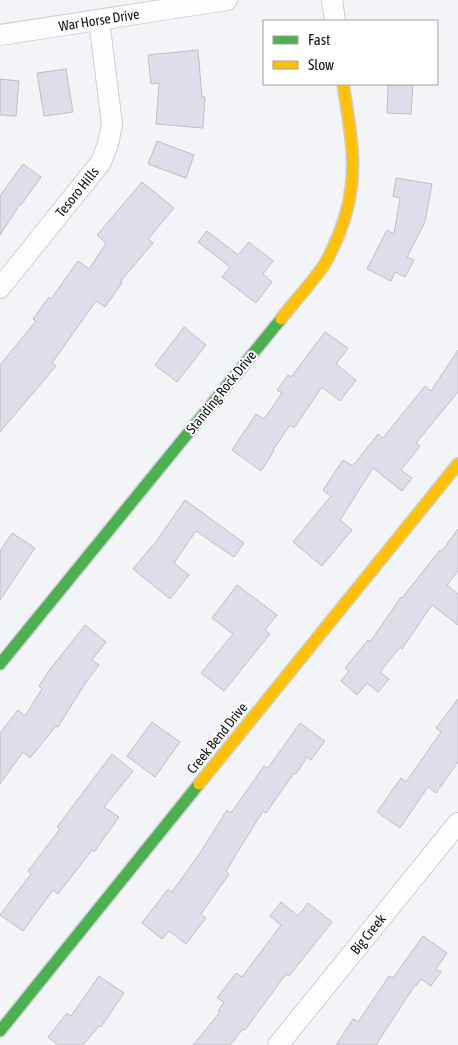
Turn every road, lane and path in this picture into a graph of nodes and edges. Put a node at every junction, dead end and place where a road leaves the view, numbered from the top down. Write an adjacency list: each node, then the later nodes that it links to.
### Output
1 (227, 0): 3 (street, War Horse Drive)
2 (332, 0): 4 (street)
3 (99, 20): 5 (street, War Horse Drive); 7 (street, Tesoro Hills)
4 (335, 20)
5 (0, 35)
6 (343, 85): 9 (street, Standing Rock Drive)
7 (0, 288)
8 (458, 464): 11 (street, Creek Bend Drive)
9 (0, 664)
10 (458, 823): 12 (street, Big Creek)
11 (0, 1031)
12 (278, 1045)

